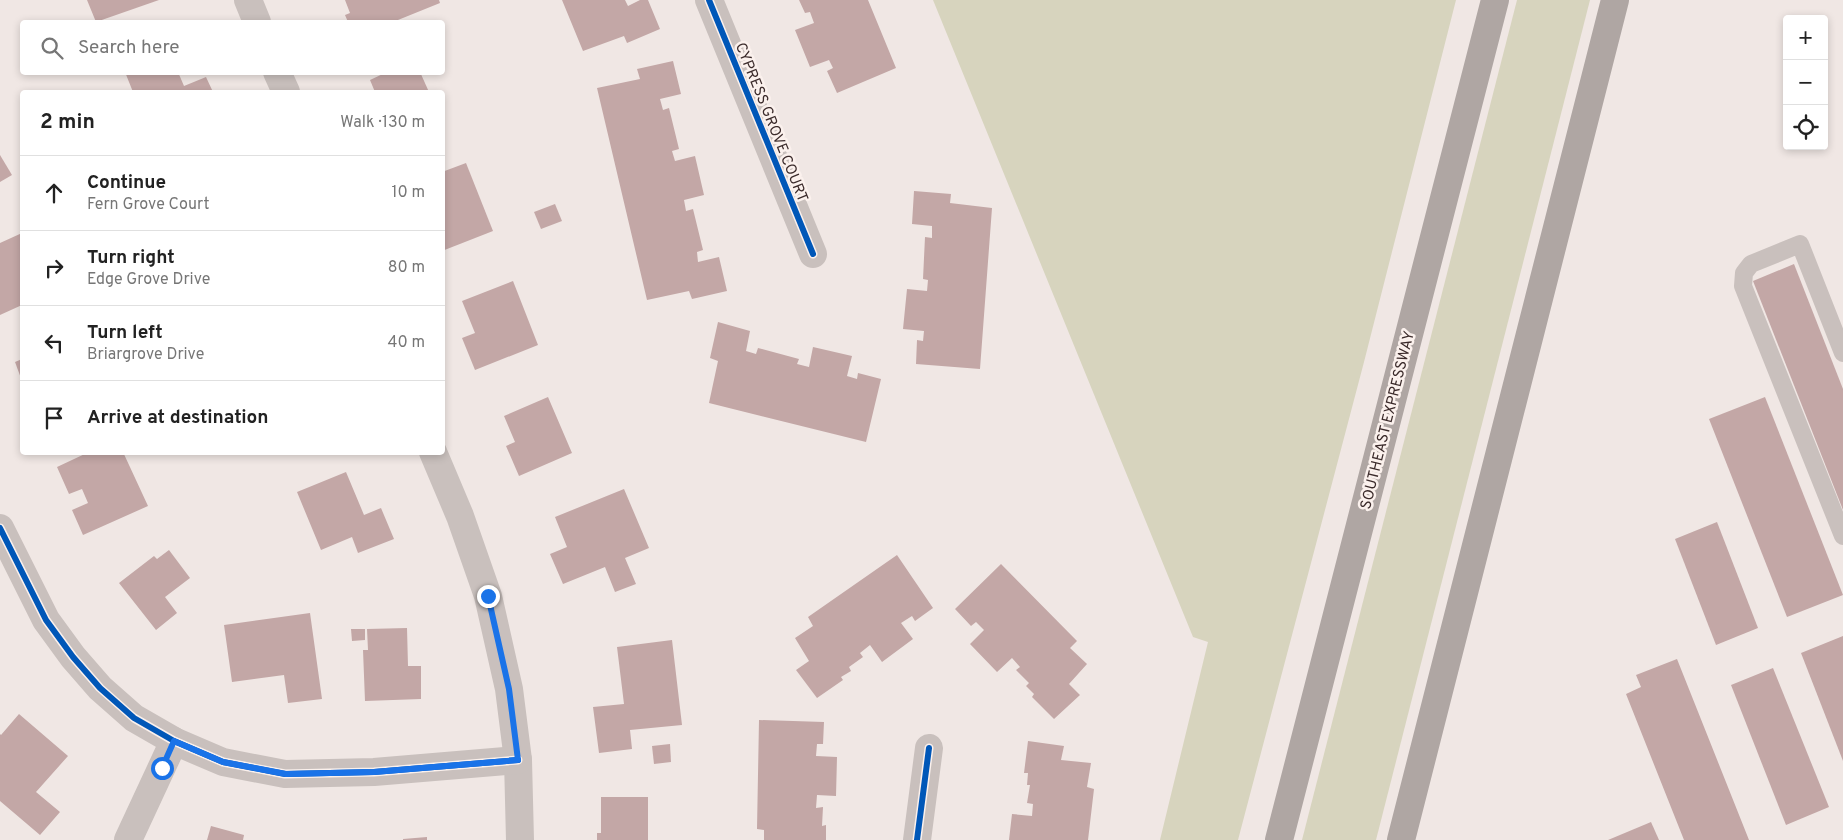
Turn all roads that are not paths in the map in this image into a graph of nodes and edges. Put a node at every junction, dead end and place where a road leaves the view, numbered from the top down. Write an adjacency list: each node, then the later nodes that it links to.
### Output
1 (248, 0): 5 (street)
2 (709, 0): 8 (street, CYPRESS GROVE COURT)
3 (1495, 0): 19 (highway, SOUTHEAST EXPRESSWAY)
4 (1615, 0): 20 (highway)
5 (256, 20)
6 (278, 75): 7 (street)
7 (285, 90)
8 (812, 254)
9 (1843, 354): 12 (lane)
10 (434, 455): 15 (street)
11 (0, 528): 13 (street)
12 (1843, 536)
13 (174, 741): 15 (street); 16 (street)
14 (929, 748): 18 (street)
15 (518, 760): 17 (street)
16 (128, 840)
17 (520, 840)
18 (917, 840)
19 (1279, 840)
20 (1400, 840)

